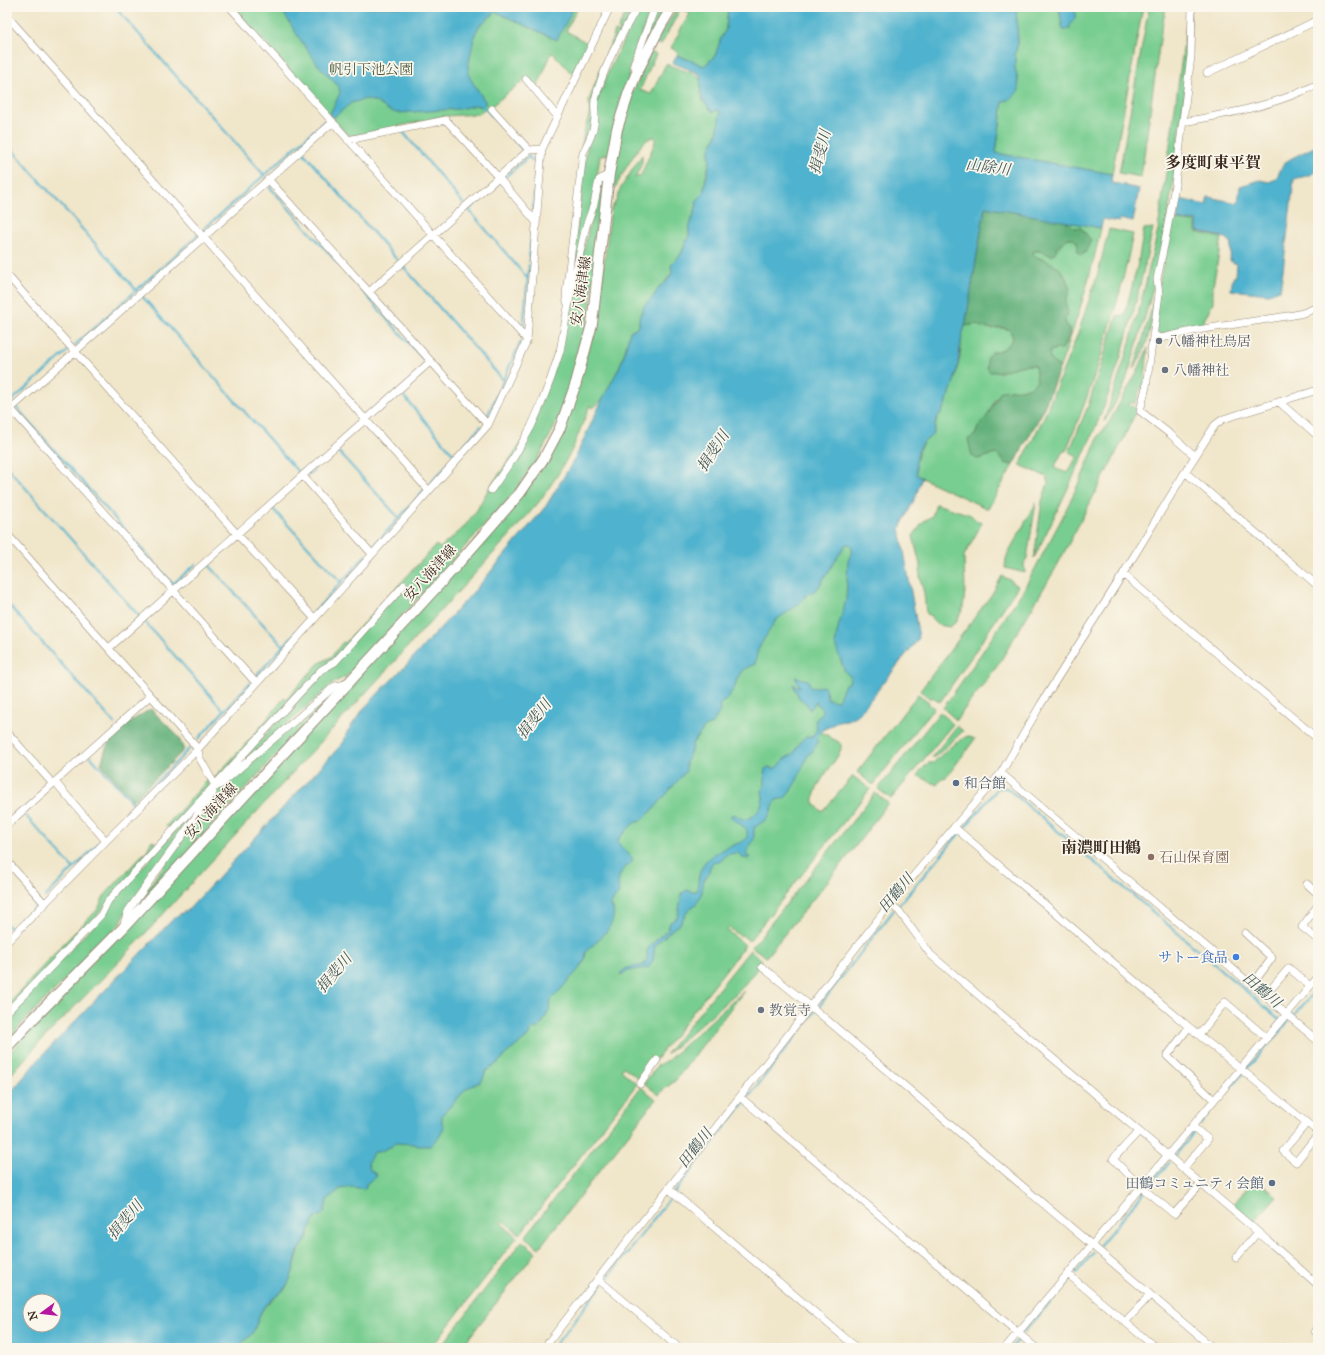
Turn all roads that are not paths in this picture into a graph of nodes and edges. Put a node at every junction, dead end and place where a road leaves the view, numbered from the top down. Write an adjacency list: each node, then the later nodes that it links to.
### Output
1 (230, 7): 15 (street)
2 (610, 7): 14 (street)
3 (637, 7): 29 (street)
4 (654, 7): 9 (street)
5 (672, 7): 9 (main road, 安八海津線)
6 (1192, 7): 16 (street)
7 (7, 16): 25 (street)
8 (1317, 21): 10 (street)
9 (637, 72): 20 (main road, 安八海津線)
10 (1207, 73)
11 (526, 79): 14 (street)
12 (1318, 84): 16 (street)
13 (492, 109): 19 (street)
14 (558, 116): 18 (street)
15 (330, 120): 17 (street); 22 (street)
16 (1182, 122): 30 (street)
17 (348, 140): 21 (street); 24 (street)
18 (542, 149): 19 (street); 23 (street)
19 (529, 150): 21 (street)
20 (609, 174): 29 (street); 55 (main road, 安八海津線)
21 (498, 177): 23 (street); 24 (street)
22 (268, 179): 25 (street); 27 (street)
23 (536, 222): 31 (street)
24 (432, 235): 27 (street); 31 (street)
25 (204, 236): 32 (street); 37 (street)
26 (7, 275): 32 (street)
27 (369, 292): 33 (street)
28 (1318, 307): 30 (street)
29 (568, 314): 43 (street)
30 (1153, 335): 40 (street)
31 (527, 340): 38 (street)
32 (75, 352): 36 (street); 46 (street)
33 (431, 362): 37 (street); 38 (street)
34 (1318, 390): 35 (street)
35 (1279, 402): 39 (street); 40 (street)
36 (9, 410): 51 (street)
37 (366, 419): 42 (street); 44 (street)
38 (488, 425): 44 (street)
39 (1318, 436)
40 (1195, 456): 41 (street)
41 (1187, 469)
42 (303, 476): 46 (street); 47 (street)
43 (490, 490)
44 (429, 491): 47 (street)
45 (7, 534): 53 (street)
46 (237, 534): 51 (street); 52 (street)
47 (372, 554): 52 (street)
48 (1123, 574): 50 (street); 58 (street); 60 (street)
49 (404, 585): 62 (street)
50 (1318, 586)
51 (174, 591): 53 (street); 54 (street)
52 (314, 618): 54 (street)
53 (109, 648): 56 (street)
54 (256, 683): 59 (street)
55 (347, 684): 62 (street); 72 (main road, 安八海津線)
56 (150, 696): 59 (street); 61 (street)
57 (7, 732): 61 (street)
58 (1318, 739)
59 (198, 749): 62 (street); 65 (street)
60 (1001, 774): 64 (street); 78 (street)
61 (54, 783): 63 (street); 65 (street)
62 (216, 786): 72 (street); 82 (street)
63 (7, 825)
64 (955, 828): 70 (street); 84 (street)
65 (106, 841): 69 (street)
66 (7, 861): 69 (street)
67 (1307, 884): 68 (street)
68 (1318, 894)
69 (45, 904): 75 (street)
70 (891, 904): 81 (street); 96 (street)
71 (1318, 904): 74 (street)
72 (122, 928): 88 (main road, 安八海津線)
73 (1245, 933): 78 (street)
74 (1318, 940)
75 (7, 942)
76 (762, 967): 81 (street)
77 (1318, 977): 79 (street)
78 (1252, 985): 80 (street)
79 (1310, 986): 80 (street); 83 (street)
80 (1265, 996): 83 (street)
81 (812, 1007): 92 (street); 104 (street)
82 (7, 1012)
83 (1289, 1017): 86 (street); 87 (street)
84 (1189, 1027): 85 (street); 93 (street)
85 (1199, 1035): 86 (street); 90 (street)
86 (1268, 1038): 90 (street)
87 (1318, 1041)
88 (7, 1047)
89 (657, 1060): 91 (street)
90 (1240, 1068): 93 (street); 94 (street)
91 (640, 1084)
92 (740, 1098): 102 (street); 111 (street)
93 (1214, 1100): 95 (street)
94 (1307, 1123): 97 (street); 97 (street)
95 (1192, 1126): 98 (street); 99 (street)
96 (1139, 1131): 98 (street); 101 (street)
97 (1318, 1133)
98 (1167, 1155): 99 (street); 101 (street)
99 (1183, 1168): 100 (street)
100 (1201, 1184): 101 (street); 103 (street)
101 (1141, 1187): 104 (street)
102 (670, 1190): 107 (street); 114 (street)
103 (1258, 1232): 105 (street); 108 (street)
104 (1093, 1245): 106 (street); 109 (street)
105 (1236, 1258)
106 (1068, 1274): 110 (street); 111 (street)
107 (599, 1280): 112 (street); 113 (street)
108 (1318, 1286)
109 (1150, 1294): 110 (street); 118 (street)
110 (1125, 1322): 117 (street)
111 (1018, 1333): 115 (street); 116 (street)
112 (544, 1348)
113 (679, 1348)
114 (857, 1348)
115 (1005, 1348)
116 (1036, 1348)
117 (1156, 1348)
118 (1213, 1348)

